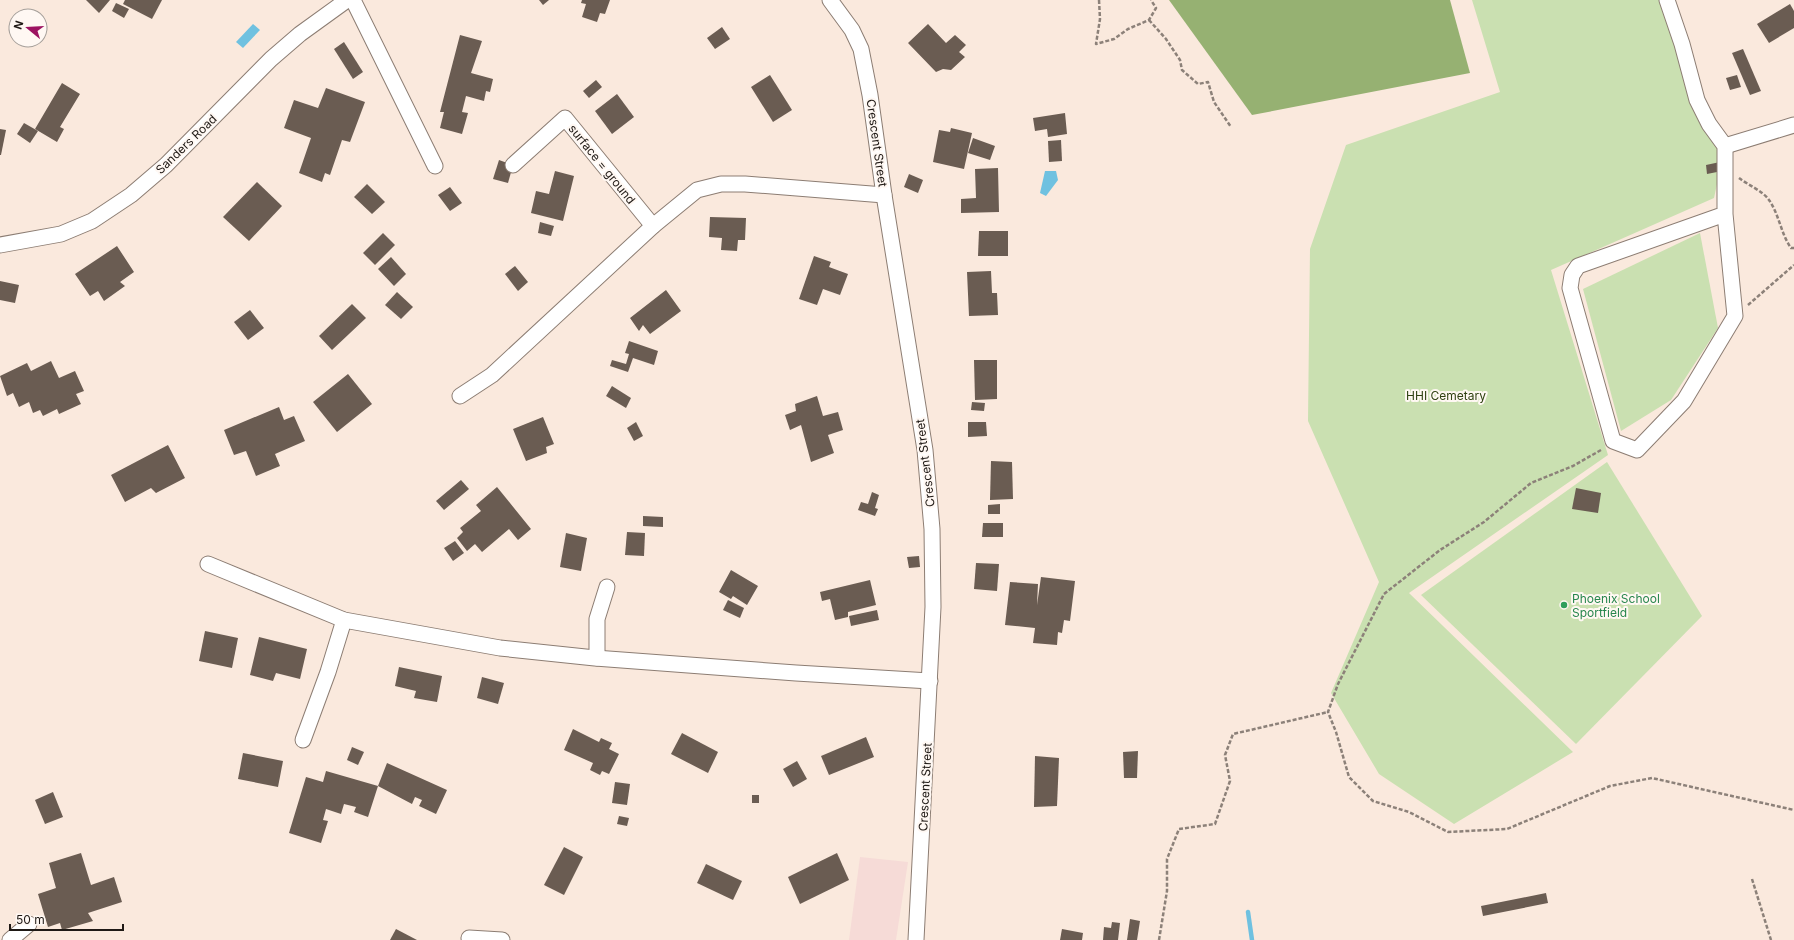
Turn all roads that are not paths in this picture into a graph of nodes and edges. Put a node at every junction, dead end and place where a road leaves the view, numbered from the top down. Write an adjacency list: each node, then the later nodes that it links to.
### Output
1 (348, 0): 12 (street, Sanders Road)
2 (352, 0): 8 (street)
3 (830, 0): 9 (street, Crescent Street)
4 (1667, 0): 6 (street)
5 (1794, 125): 6 (street)
6 (1725, 146): 10 (street)
7 (513, 165): 11 (street, surface = ground)
8 (435, 166)
9 (884, 196): 11 (street); 18 (street, Crescent Street)
10 (1725, 214): 10 (street)
11 (653, 226): 13 (street)
12 (0, 245)
13 (460, 396)
14 (208, 564): 16 (street)
15 (607, 587): 17 (street)
16 (344, 620): 17 (street); 19 (street)
17 (597, 658): 18 (street)
18 (930, 681): 24 (street, Crescent Street)
19 (303, 740)
20 (29, 924): 22 (street)
21 (469, 938): 23 (street)
22 (10, 940)
23 (502, 940)
24 (916, 940)

